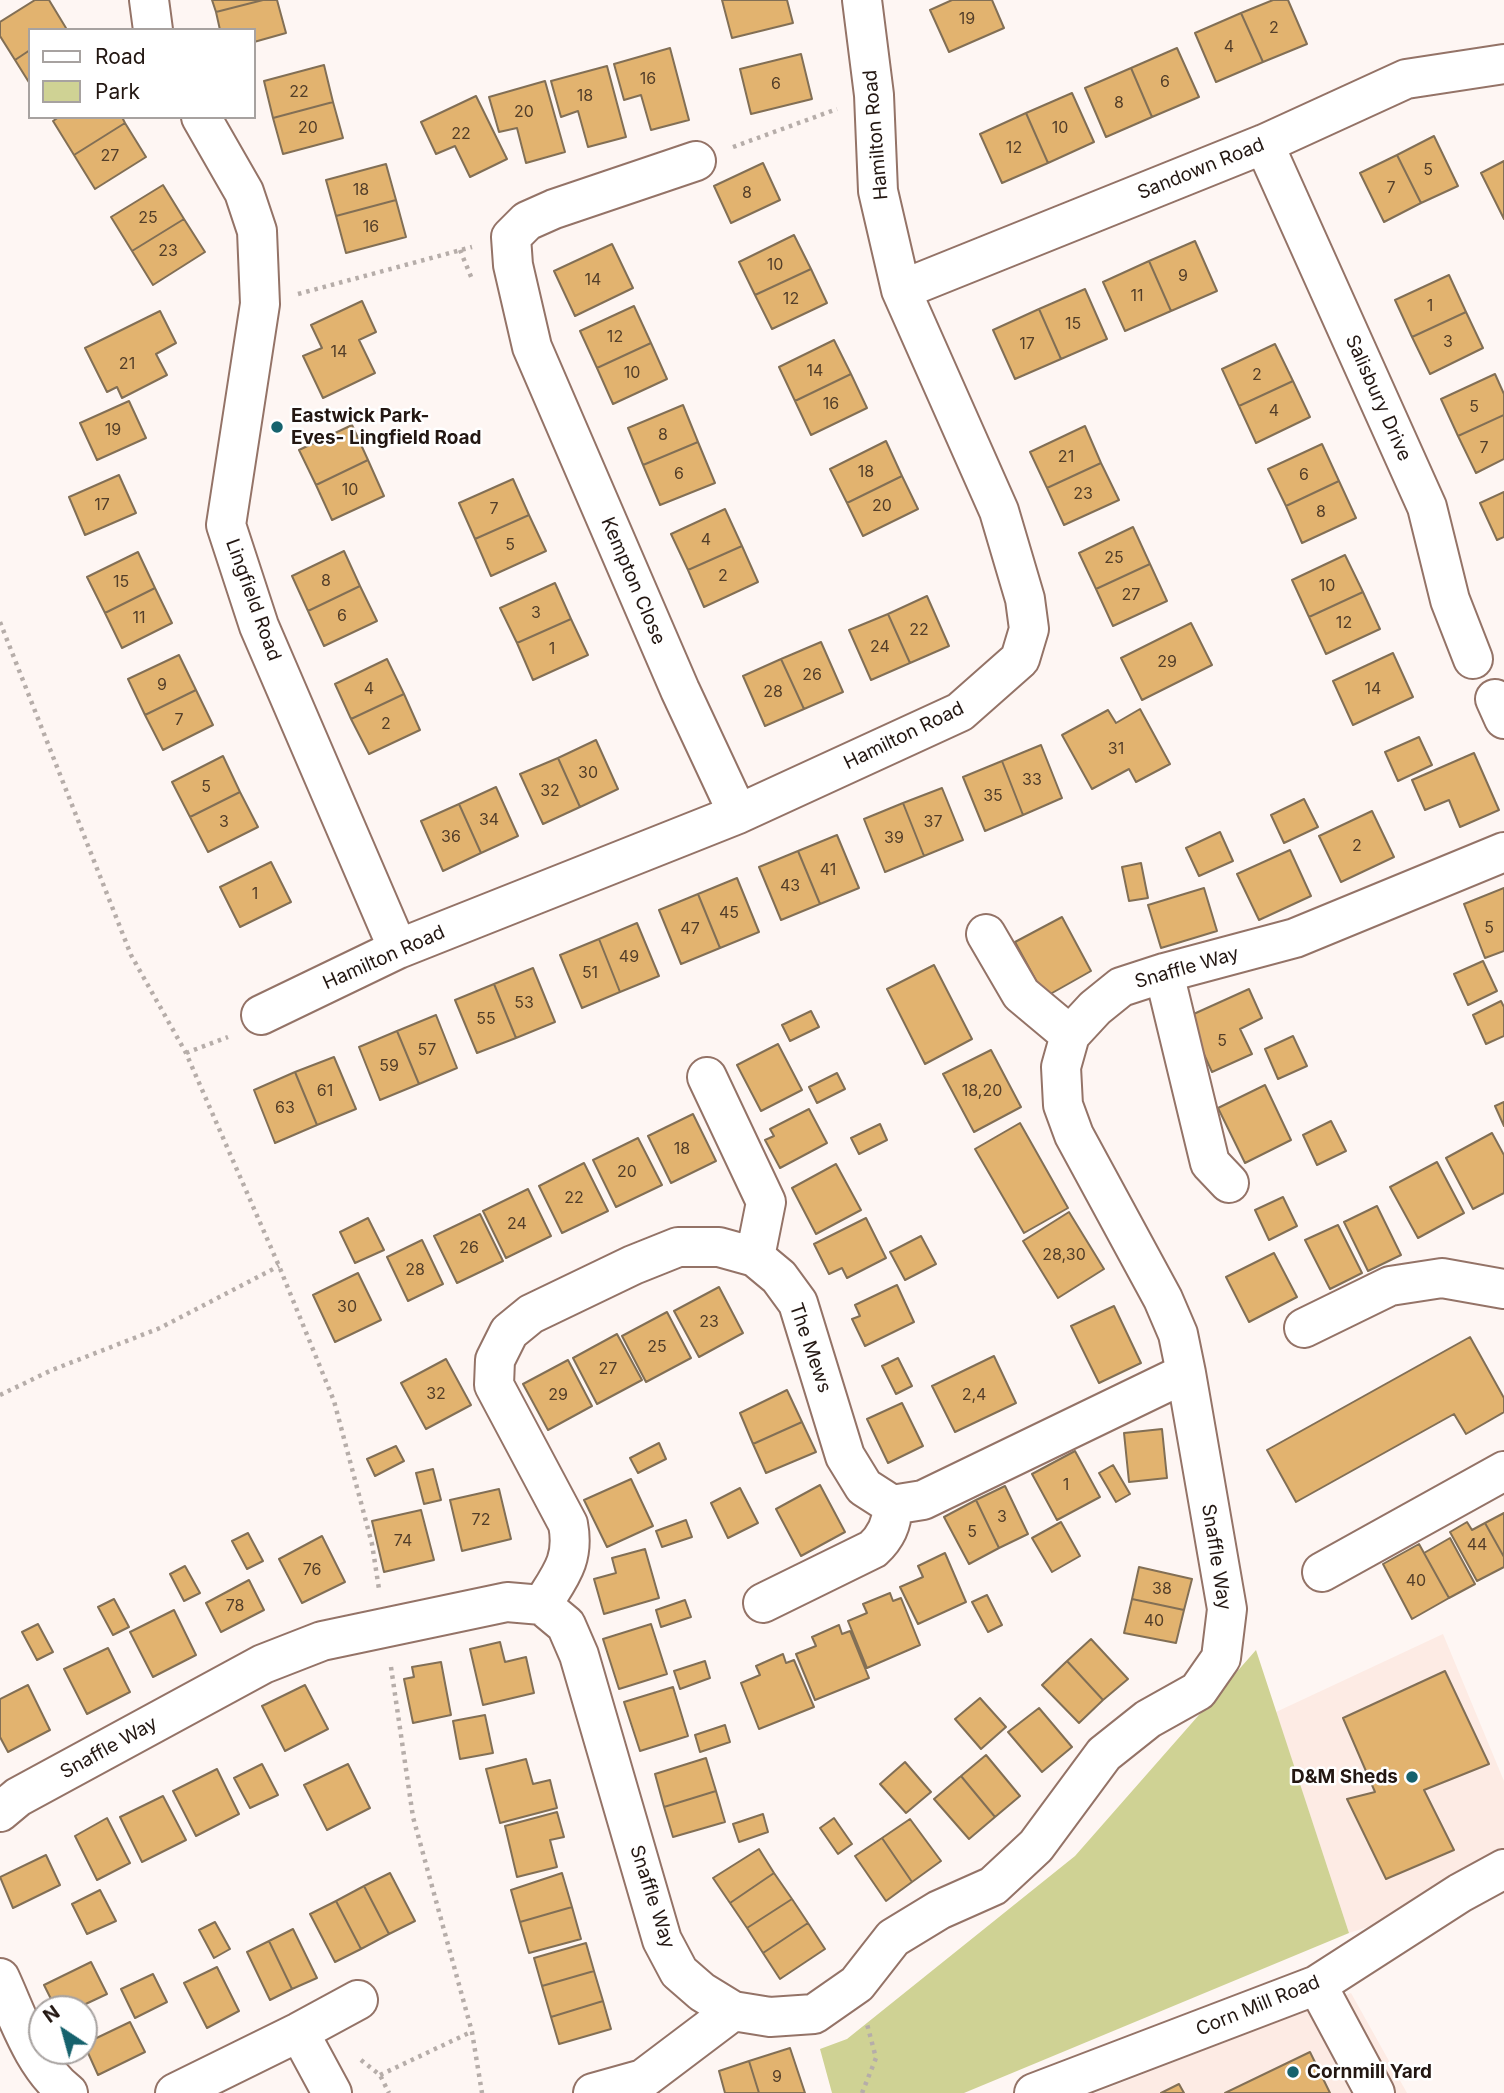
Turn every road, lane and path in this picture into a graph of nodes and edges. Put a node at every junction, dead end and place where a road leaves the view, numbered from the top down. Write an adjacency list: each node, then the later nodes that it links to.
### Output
1 (149, 0): 3 (street)
2 (862, 0): 5 (street, Hamilton Road)
3 (153, 28)
4 (1504, 64): 7 (street, Sandown Road)
5 (874, 95): 8 (path); 10 (street, Hamilton Road)
6 (202, 119): 11 (street, Lingfield Road)
7 (1264, 144): 10 (street, Sandown Road); 13 (street, Salisbury Drive)
8 (696, 161): 9 (street)
9 (511, 237): 11 (path); 14 (street, Kempton Close)
10 (901, 290): 14 (street, Hamilton Road)
11 (260, 304): 17 (street, Lingfield Road)
12 (0, 622): 24 (path)
13 (1474, 659)
14 (738, 814): 17 (street, Hamilton Road)
15 (1504, 852): 18 (street, Snaffle Way)
16 (986, 934): 20 (street)
17 (398, 949): 19 (street, Hamilton Road)
18 (1164, 973): 20 (street, Snaffle Way); 22 (street)
19 (261, 1015)
20 (1070, 1035): 27 (street, Snaffle Way)
21 (707, 1077): 23 (street)
22 (1229, 1183)
23 (755, 1257): 30 (street, The Mews); 33 (street, The Mews)
24 (279, 1266): 28 (path); 34 (path)
25 (1504, 1289): 26 (street)
26 (1304, 1328)
27 (1186, 1373): 30 (street); 38 (street, Snaffle Way)
28 (0, 1395)
29 (1504, 1471): 31 (street)
30 (892, 1505): 32 (street)
31 (1322, 1572)
32 (763, 1603)
33 (541, 1605): 34 (street, Snaffle Way); 41 (street, Snaffle Way)
34 (385, 1628): 35 (street, Snaffle Way); 43 (path)
35 (0, 1812)
36 (1504, 1869): 39 (street, Corn Mill Road)
37 (0, 1978): 45 (street)
38 (857, 1984): 41 (street, Snaffle Way); 50 (path)
39 (1317, 1985): 51 (street, Corn Mill Road); 52 (street)
40 (358, 2000): 42 (street)
41 (733, 2011): 49 (street)
42 (299, 2032): 46 (street); 47 (street)
43 (472, 2032): 44 (path); 48 (path)
44 (380, 2075)
45 (68, 2093)
46 (175, 2093)
47 (332, 2093)
48 (482, 2093)
49 (593, 2093)
50 (862, 2093)
51 (1034, 2093)
52 (1375, 2093)

